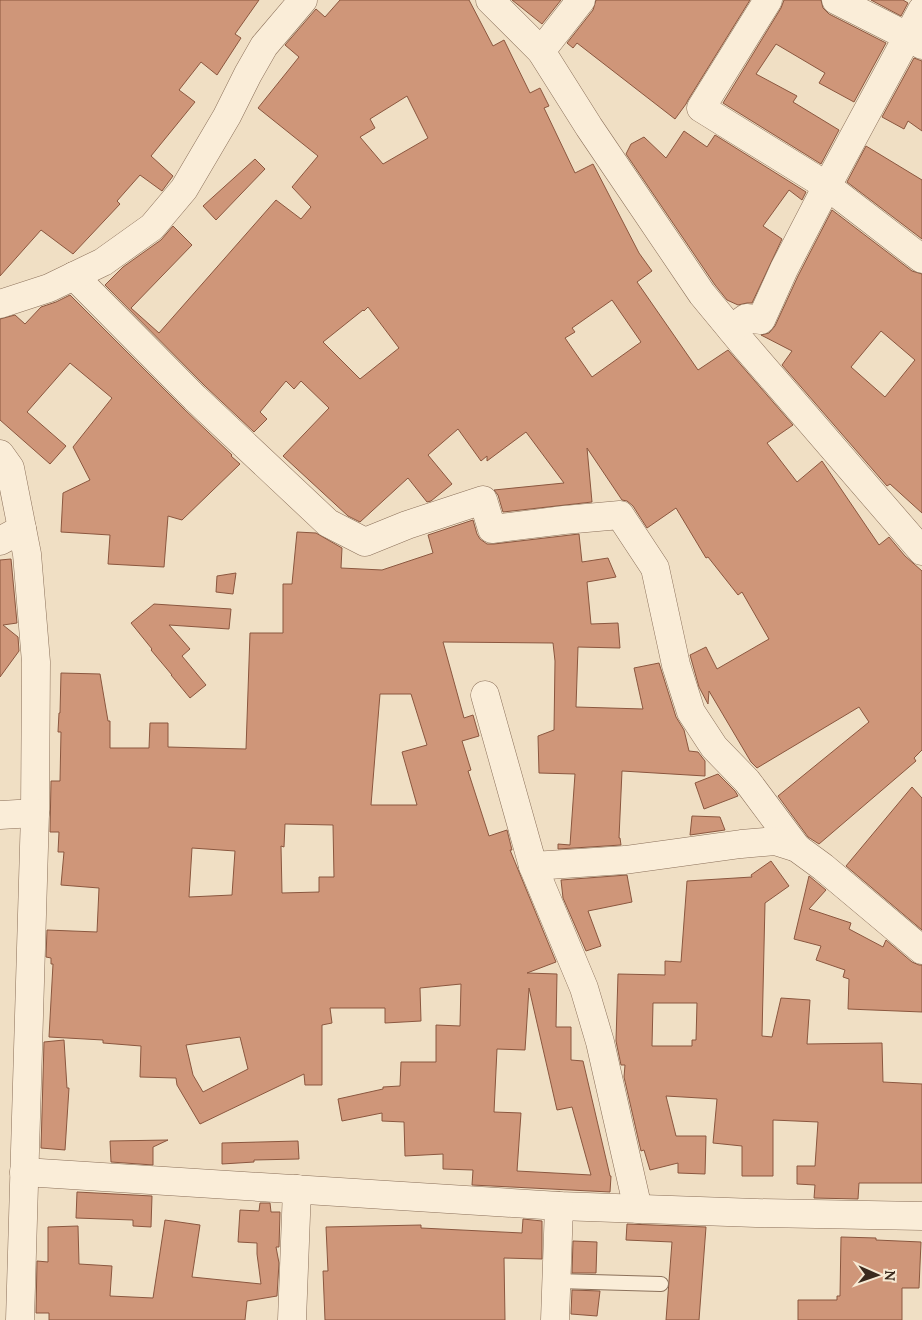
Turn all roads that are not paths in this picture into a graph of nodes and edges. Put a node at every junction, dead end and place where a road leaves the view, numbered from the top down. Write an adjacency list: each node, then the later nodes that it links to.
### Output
1 (303, 0): 11 (street)
2 (490, 0): 8 (street)
3 (581, 0): 8 (street)
4 (768, 0): 9 (street)
5 (836, 0): 7 (street)
6 (922, 10): 7 (street)
7 (915, 41): 9 (street)
8 (541, 51): 13 (street)
9 (827, 186): 10 (street); 13 (street)
10 (922, 259)
11 (74, 276): 12 (street); 20 (street)
12 (0, 304)
13 (731, 329): 16 (street)
14 (0, 454): 15 (street)
15 (11, 535): 18 (street)
16 (918, 539)
17 (485, 695): 21 (street)
18 (35, 814): 19 (street); 23 (street)
19 (0, 815)
20 (797, 848): 21 (street); 22 (street)
21 (533, 866): 26 (street)
22 (922, 950)
23 (24, 1172): 24 (street); 30 (street)
24 (297, 1189): 25 (street); 31 (street)
25 (559, 1206): 26 (street); 28 (street)
26 (638, 1209): 27 (street)
27 (922, 1216)
28 (557, 1282): 29 (lane); 32 (street)
29 (661, 1284)
30 (20, 1320)
31 (292, 1320)
32 (556, 1320)

